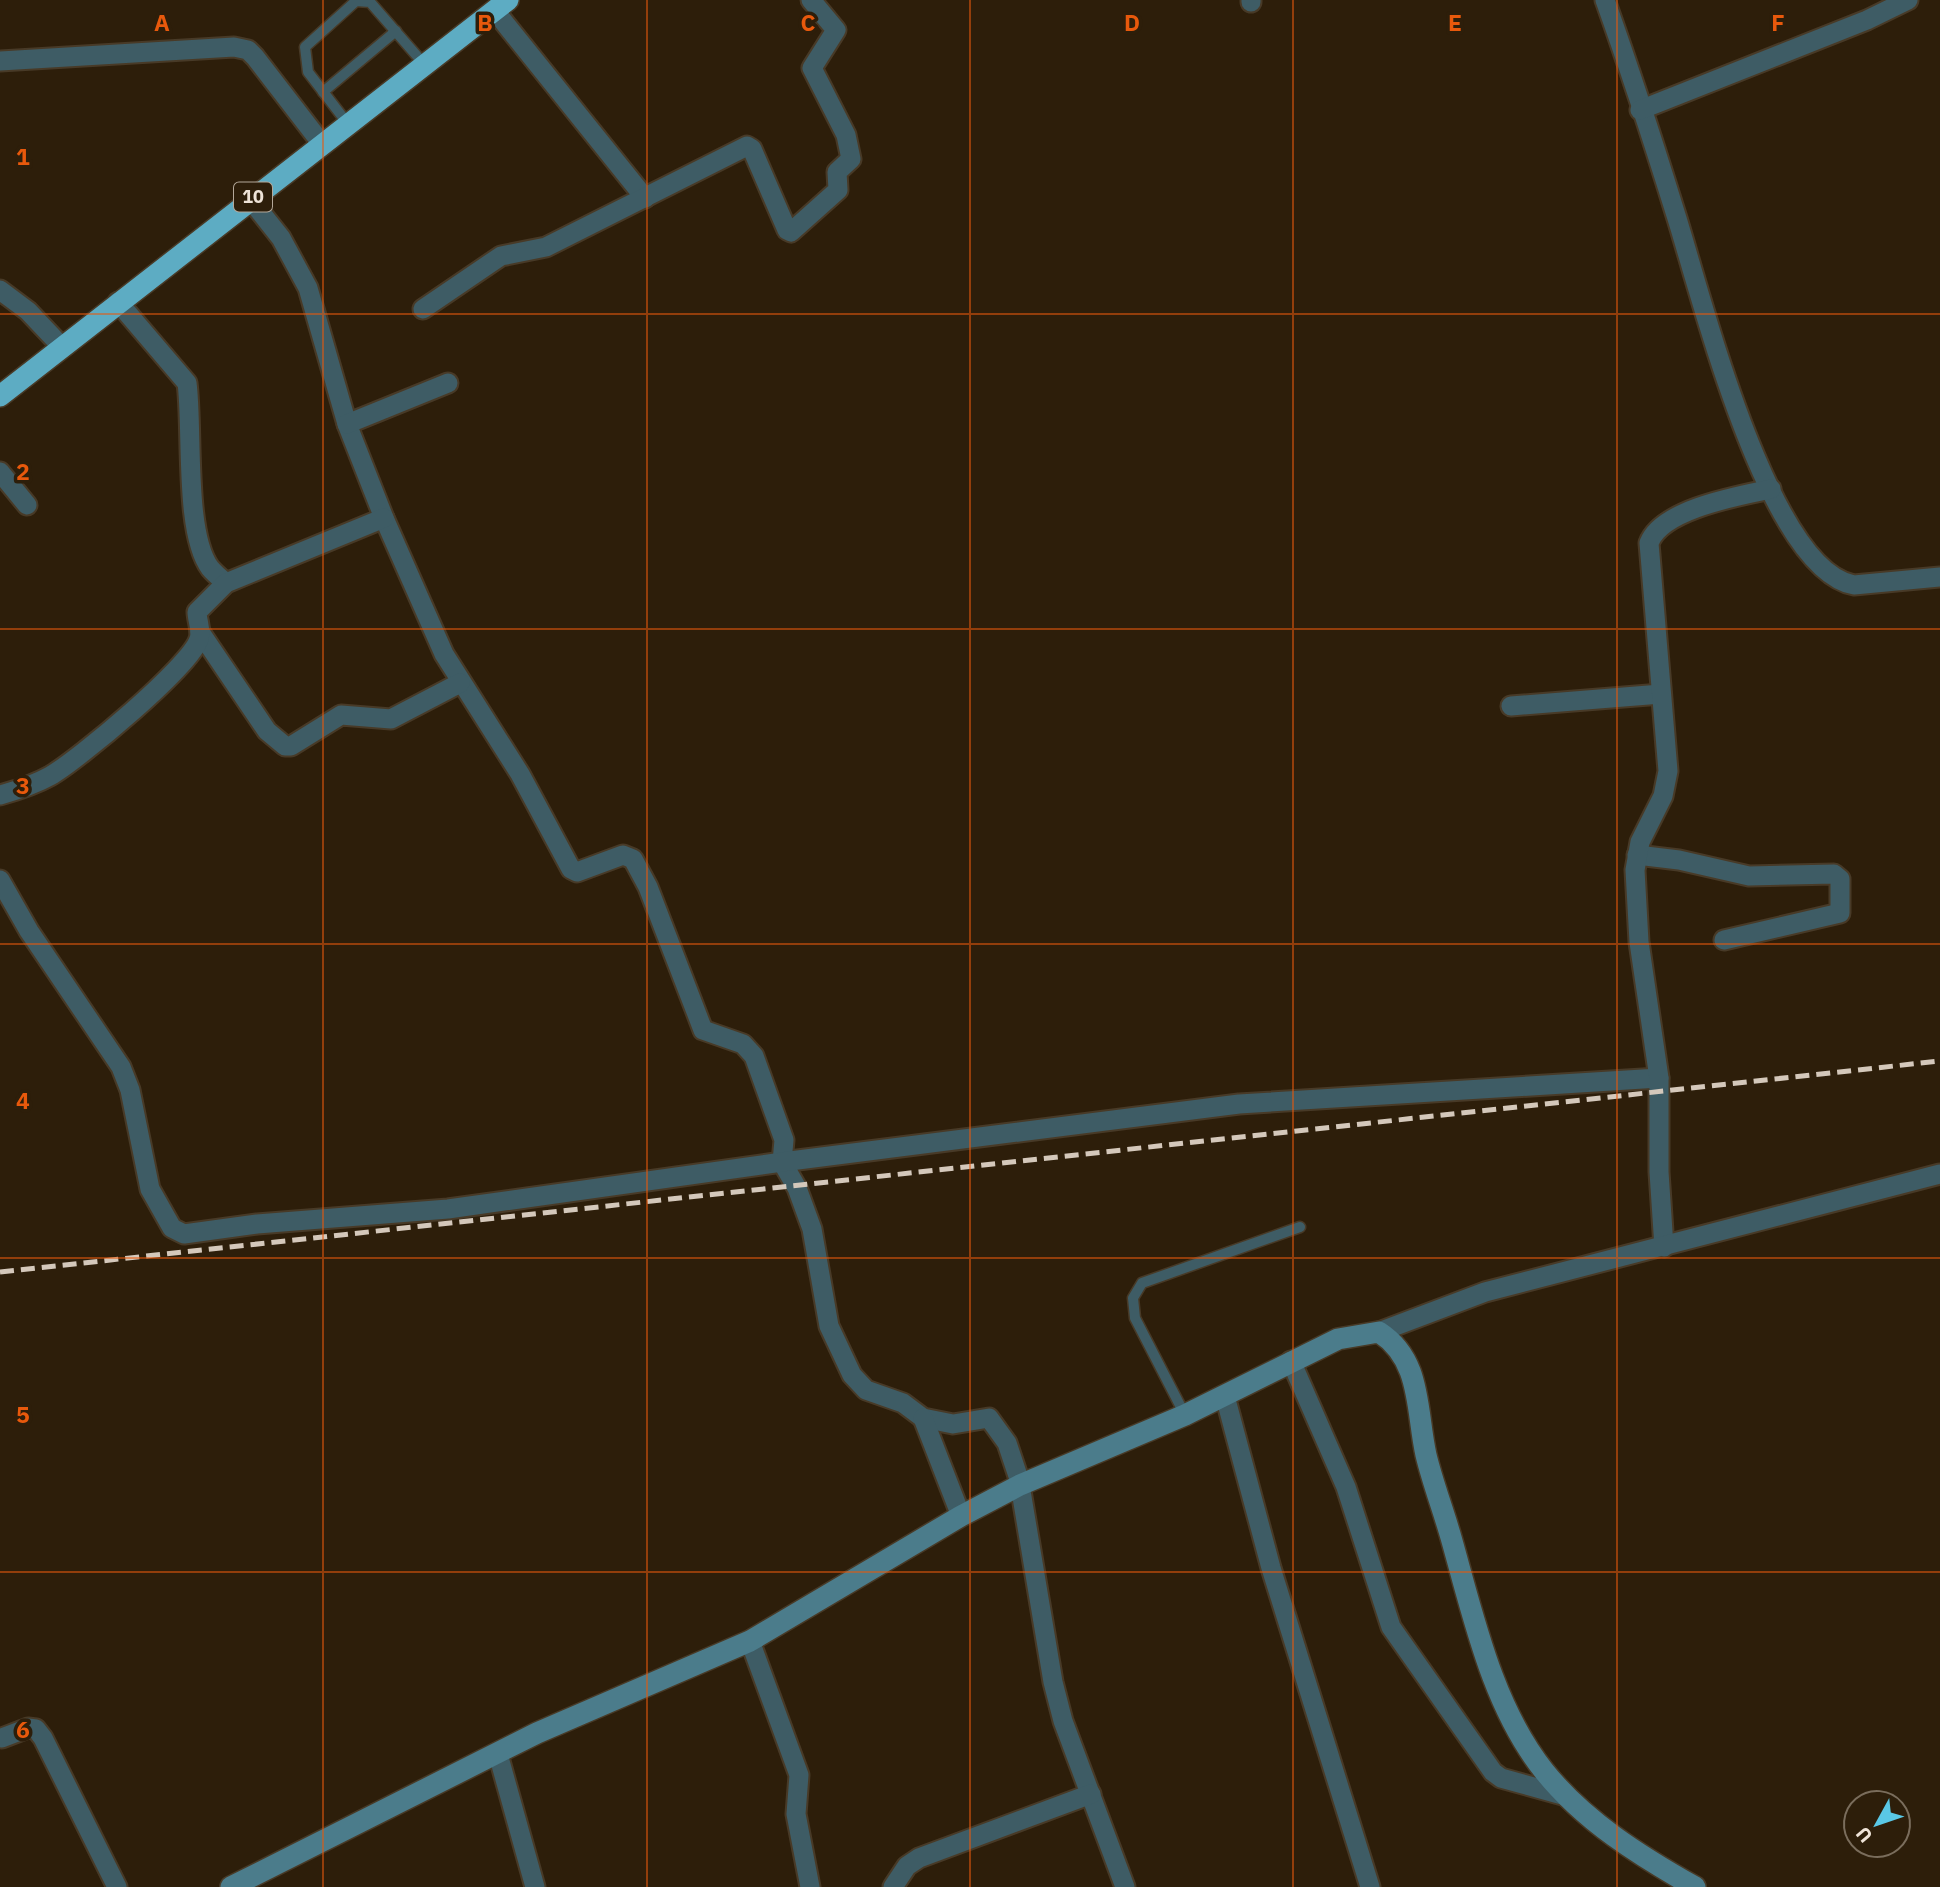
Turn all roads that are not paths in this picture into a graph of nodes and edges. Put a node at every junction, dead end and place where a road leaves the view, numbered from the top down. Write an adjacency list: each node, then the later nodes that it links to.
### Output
1 (811, 0): 12 (street)
2 (1605, 0): 9 (street)
3 (1908, 0): 9 (street)
4 (502, 5): 7 (highway, 10); 12 (street)
5 (396, 31): 7 (lane); 8 (lane); 8 (lane)
6 (0, 61): 11 (street)
7 (424, 64): 10 (highway, 10)
8 (323, 92): 10 (lane)
9 (1640, 110): 22 (street)
10 (348, 124): 11 (highway, 10)
11 (322, 144): 13 (highway, 10)
12 (645, 198): 16 (street)
13 (250, 199): 15 (highway, 10); 20 (street)
14 (0, 290): 17 (street)
15 (118, 302): 17 (highway, 10); 26 (street)
16 (423, 309)
17 (62, 347): 19 (highway, 10)
18 (448, 383): 20 (street)
19 (0, 396)
20 (347, 424): 24 (street)
21 (0, 472): 23 (street)
22 (1772, 489): 25 (street); 29 (street)
23 (27, 505)
24 (384, 517): 26 (street); 28 (street)
25 (1940, 577)
26 (226, 583): 27 (street)
27 (200, 632): 28 (street); 31 (street)
28 (460, 683): 36 (street)
29 (1661, 694): 30 (street); 32 (street)
30 (1511, 706)
31 (0, 795)
32 (1637, 855): 34 (street); 35 (street)
33 (0, 880): 36 (street)
34 (1724, 940)
35 (1659, 1078): 36 (street); 39 (street)
36 (782, 1162): 44 (street)
37 (1940, 1174): 39 (street)
38 (1300, 1227): 43 (lane)
39 (1664, 1247): 40 (street)
40 (1379, 1332): 41 (street); 51 (street)
41 (1291, 1360): 42 (street); 51 (street)
42 (1225, 1396): 43 (street); 58 (street)
43 (1185, 1415): 45 (street)
44 (923, 1418): 45 (street); 46 (street)
45 (1020, 1486): 46 (street); 50 (street)
46 (961, 1516): 47 (street)
47 (750, 1641): 49 (street); 55 (street)
48 (2, 1738): 52 (street)
49 (498, 1754): 53 (street); 54 (street)
50 (1091, 1794): 56 (street); 57 (street)
51 (1566, 1796): 59 (street)
52 (117, 1887)
53 (231, 1887)
54 (535, 1887)
55 (810, 1887)
56 (893, 1887)
57 (1125, 1887)
58 (1370, 1887)
59 (1695, 1887)

